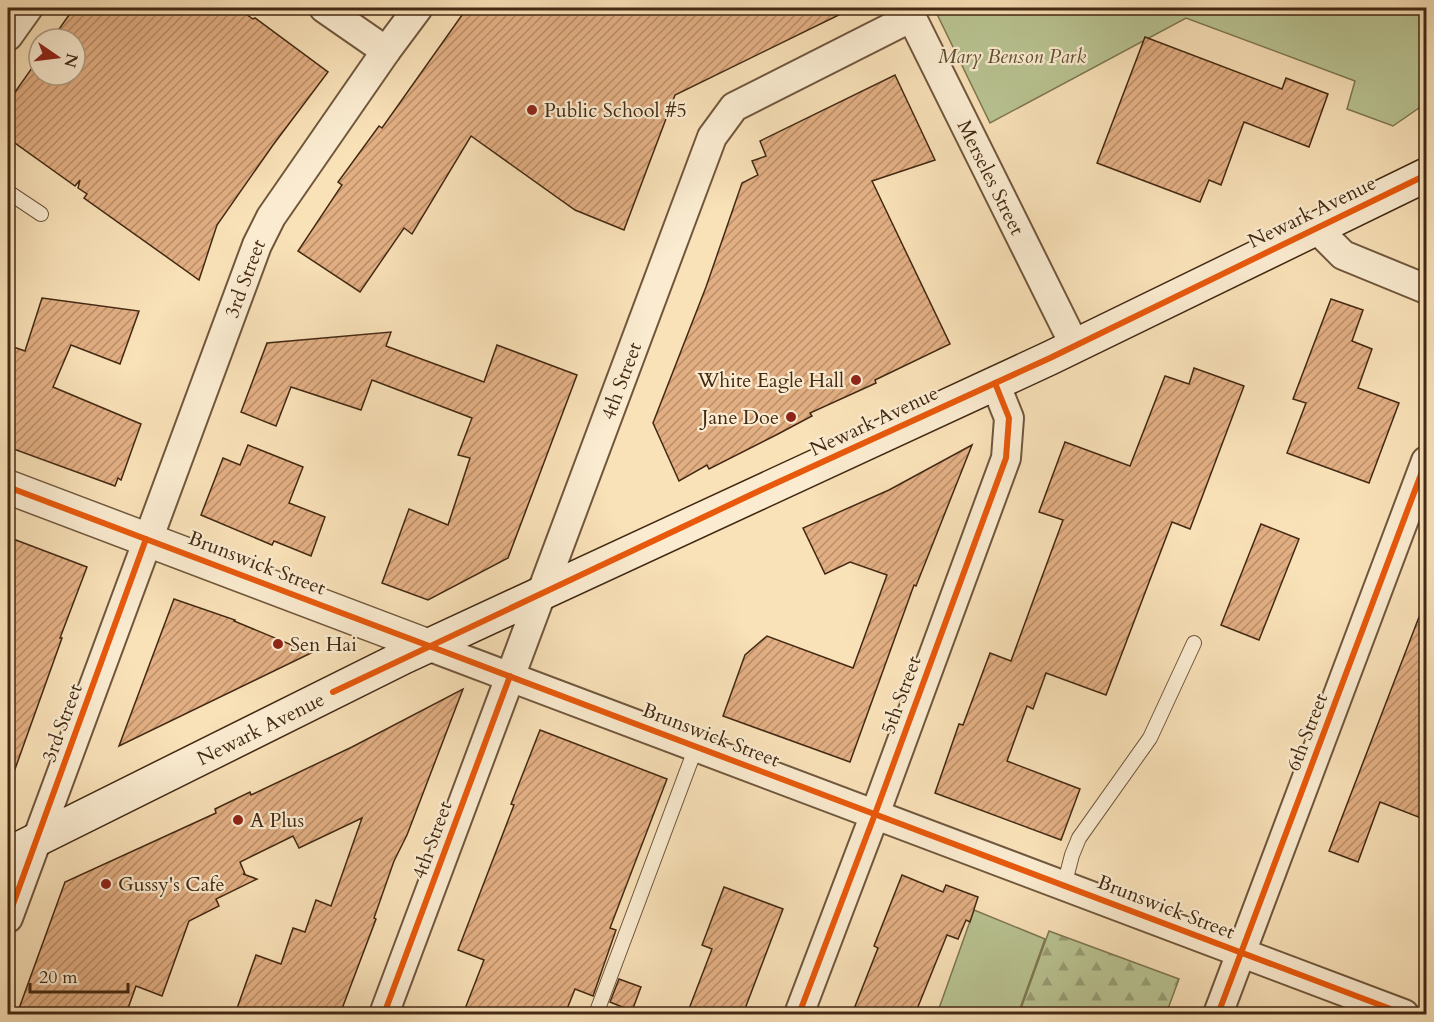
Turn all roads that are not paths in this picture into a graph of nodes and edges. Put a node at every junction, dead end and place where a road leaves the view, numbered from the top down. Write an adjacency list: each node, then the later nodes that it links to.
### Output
1 (28, 8): 5 (street)
2 (324, 8): 6 (street)
3 (418, 8): 6 (street, 3rd Street)
4 (909, 12): 12 (street, Merseles Street); 17 (street, 4th Street)
5 (8, 36)
6 (386, 51): 16 (street, 3rd Street)
7 (1426, 175): 10 (main road, Newark Avenue)
8 (8, 192): 9 (lane)
9 (41, 214)
10 (1317, 229): 11 (street); 12 (main road, Newark Avenue)
11 (1426, 289)
12 (1075, 346): 13 (main road, Newark Avenue)
13 (995, 383): 17 (main road, Newark Avenue); 22 (street, 5th Street)
14 (1426, 461): 27 (street, 6th Street)
15 (8, 487): 16 (main road, Brunswick Street)
16 (146, 539): 19 (main road, Brunswick Street); 23 (street, 3rd Street)
17 (542, 592): 19 (main road, Newark Avenue); 20 (street, 4th Street)
18 (1194, 643): 25 (lane)
19 (428, 646): 20 (street, Brunswick Street); 23 (main road, Newark Avenue)
20 (510, 676): 21 (street, Brunswick Street); 28 (street, 4th Street)
21 (696, 747): 22 (street, Brunswick Street); 29 (lane)
22 (875, 814): 25 (street, Brunswick Street); 30 (street, 5th Street)
23 (37, 840): 24 (main road, Newark Avenue); 26 (street, 3rd Street)
24 (8, 854)
25 (1064, 886): 27 (street, Brunswick Street)
26 (8, 918)
27 (1241, 953): 31 (street, 6th Street); 32 (street, Brunswick Street)
28 (384, 1014)
29 (596, 1014)
30 (799, 1014)
31 (1218, 1014)
32 (1404, 1014)

